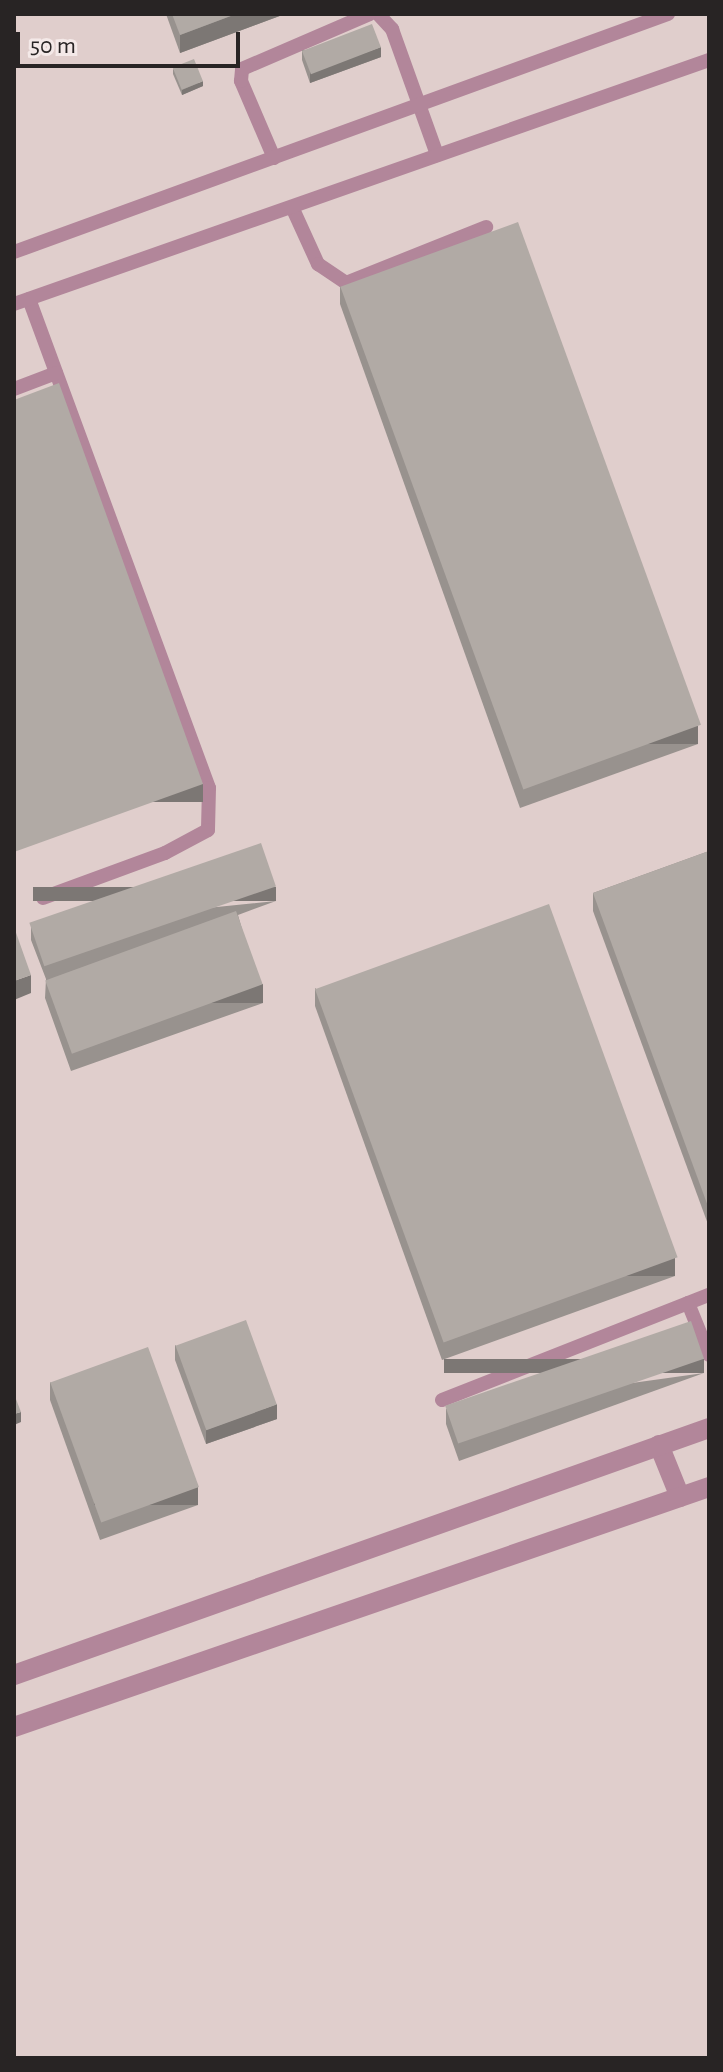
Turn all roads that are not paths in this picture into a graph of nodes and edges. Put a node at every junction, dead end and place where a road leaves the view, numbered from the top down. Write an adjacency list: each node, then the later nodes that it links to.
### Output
1 (370, 14): 7 (lane)
2 (378, 14): 5 (lane)
3 (668, 14): 5 (lane)
4 (709, 60): 6 (lane)
5 (421, 105): 6 (lane); 7 (lane)
6 (437, 155): 8 (lane)
7 (274, 158): 10 (lane)
8 (292, 207): 9 (lane); 11 (lane)
9 (486, 227)
10 (14, 252)
11 (29, 299): 12 (lane); 13 (lane)
12 (14, 304)
13 (56, 373): 14 (lane); 15 (lane)
14 (14, 389)
15 (43, 898)
16 (709, 1295): 17 (lane)
17 (688, 1303): 18 (lane); 19 (lane)
18 (709, 1355)
19 (442, 1400)
20 (709, 1428): 21 (street)
21 (659, 1445): 23 (street); 24 (street)
22 (709, 1487): 23 (street)
23 (680, 1497): 25 (street)
24 (14, 1675)
25 (14, 1727)

